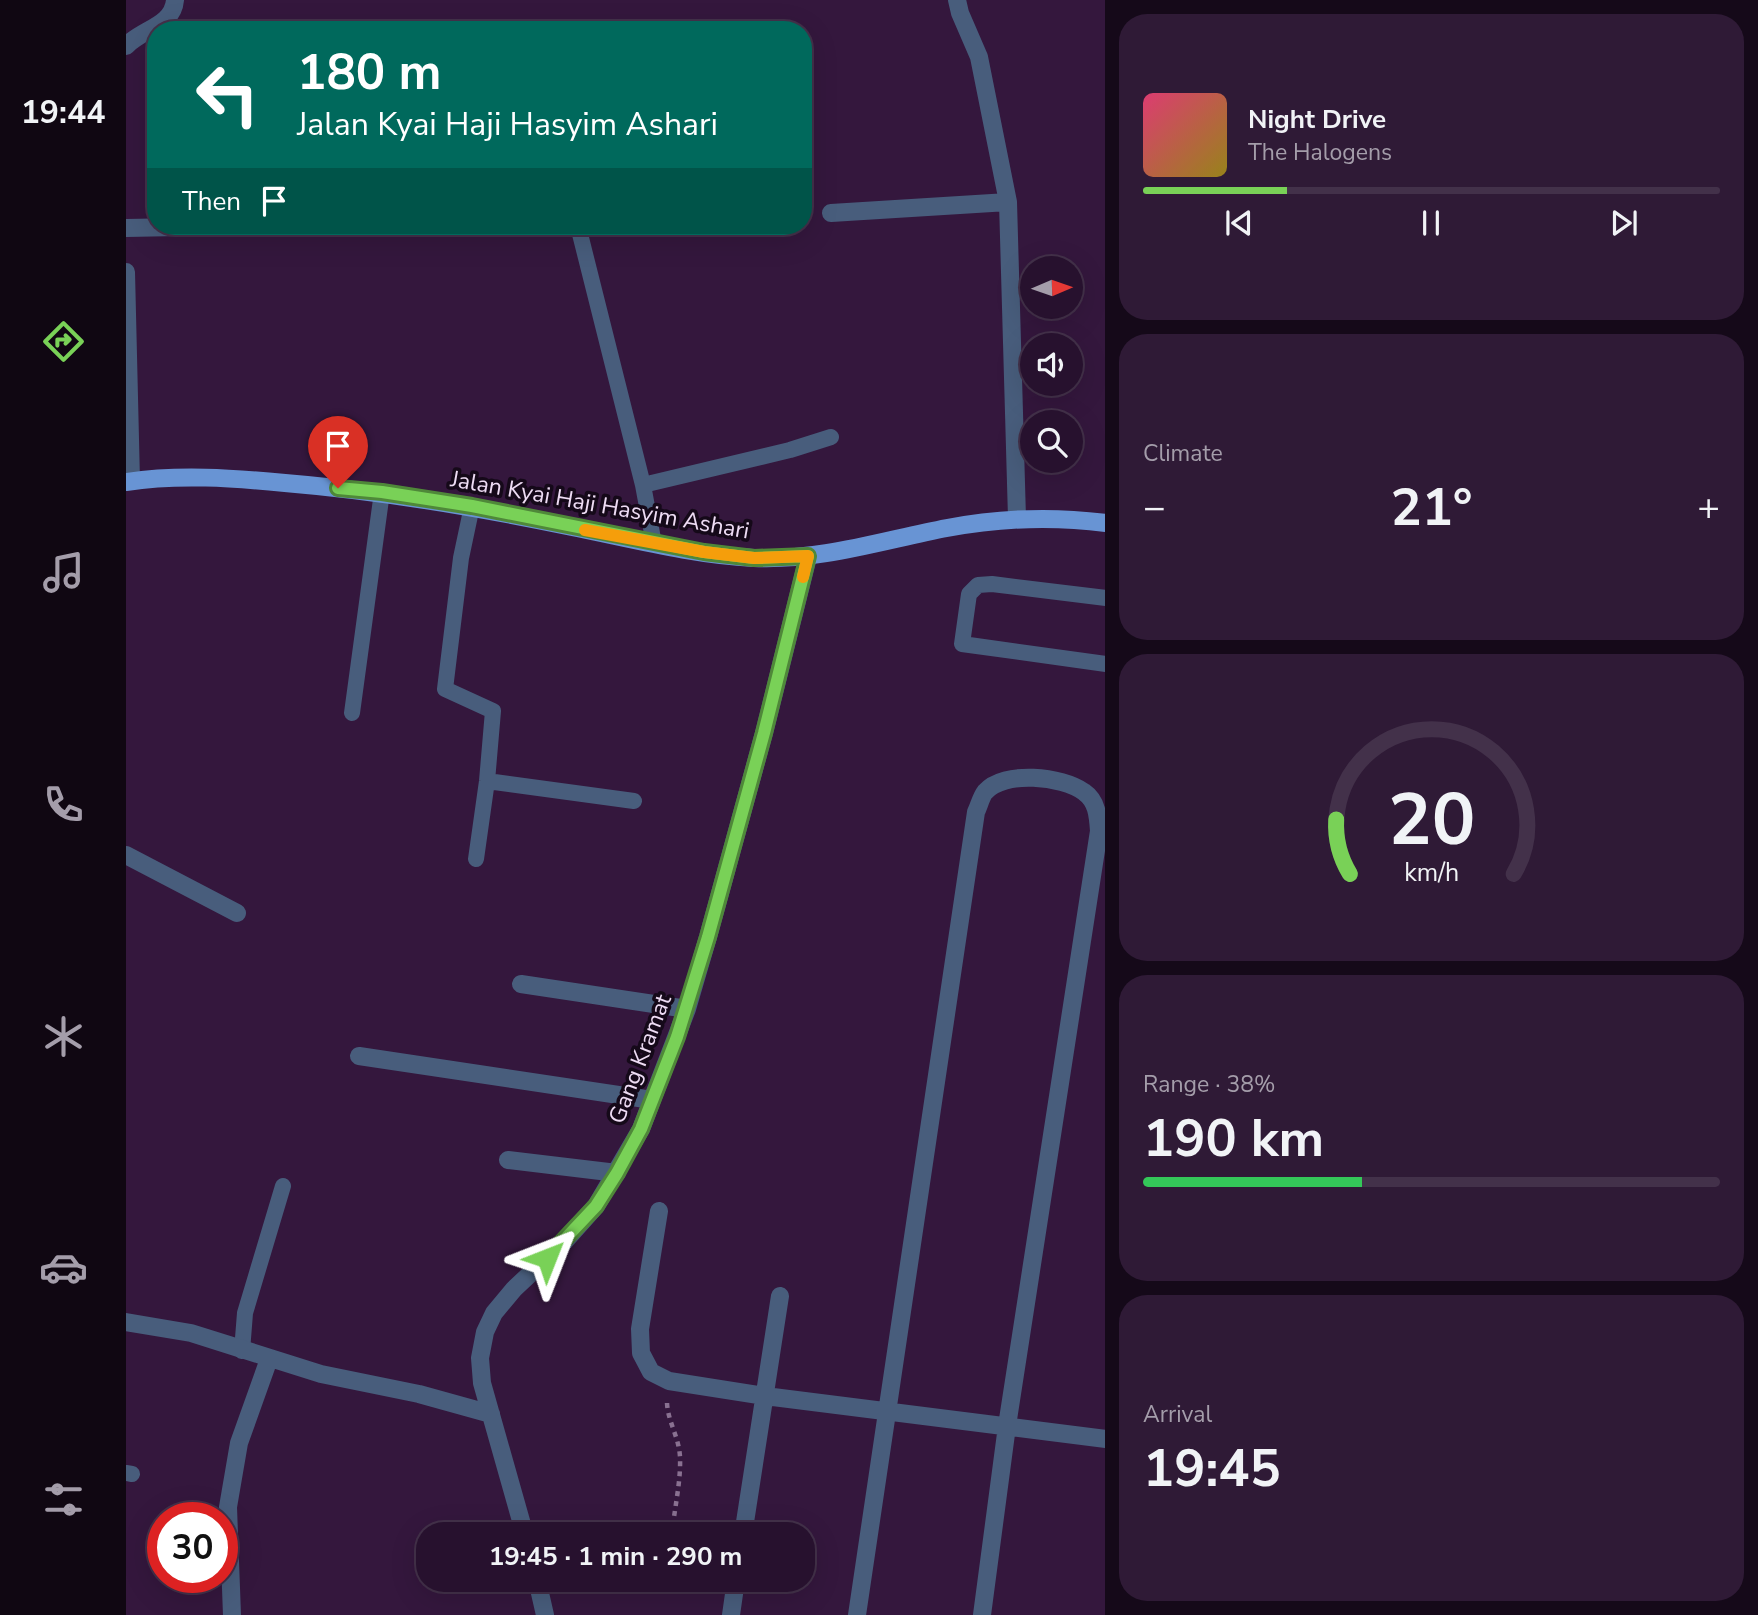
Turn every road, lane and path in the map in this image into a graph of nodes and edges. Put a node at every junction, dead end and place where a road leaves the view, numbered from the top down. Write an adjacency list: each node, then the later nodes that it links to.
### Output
1 (176, 0): 3 (street)
2 (957, 0): 6 (street)
3 (165, 21)
4 (147, 30): 5 (street)
5 (126, 46)
6 (1008, 202): 7 (street); 17 (street)
7 (831, 213)
8 (147, 228): 9 (street)
9 (126, 229)
10 (580, 235): 14 (lane)
11 (126, 272): 13 (street)
12 (831, 437): 14 (lane)
13 (129, 482): 15 (main road, Jalan Kyai Haji Hasyim Ashari)
14 (643, 485): 19 (lane)
15 (382, 492): 16 (main road, Jalan Kyai Haji Hasyim Ashari); 23 (lane)
16 (472, 506): 19 (main road, Jalan Kyai Haji Hasyim Ashari); 24 (lane)
17 (1017, 518): 18 (main road, Jalan Kyai Haji Hasyim Ashari); 20 (main road, Jalan Kyai Haji Hasyim Ashari)
18 (1105, 523)
19 (654, 544): 20 (main road, Jalan Kyai Haji Hasyim Ashari)
20 (808, 556): 30 (street, Gang Kramat)
21 (1105, 598): 22 (lane)
22 (1105, 664)
23 (352, 713)
24 (487, 781): 25 (lane); 27 (lane)
25 (634, 801)
26 (126, 855): 28 (street)
27 (476, 859)
28 (237, 913)
29 (522, 984): 30 (street)
30 (687, 1009): 32 (street, Gang Kramat)
31 (359, 1056): 32 (street)
32 (652, 1100): 34 (street, Gang Kramat)
33 (508, 1160): 34 (street)
34 (617, 1173): 44 (street, Gang Kramat)
35 (283, 1186): 39 (lane)
36 (659, 1211): 41 (street)
37 (780, 1296): 42 (street)
38 (126, 1322): 39 (street)
39 (242, 1351): 40 (street)
40 (269, 1359): 44 (street); 52 (street)
41 (669, 1381): 42 (street); 48 (path)
42 (765, 1396): 43 (street); 49 (street)
43 (888, 1411): 45 (street); 45 (street); 55 (street)
44 (491, 1414): 47 (street, Gang Kramat)
45 (1007, 1426): 46 (street); 56 (street)
46 (1105, 1439)
47 (521, 1522)
48 (673, 1522)
49 (745, 1522)
50 (540, 1592): 53 (street)
51 (734, 1592): 54 (street)
52 (232, 1615)
53 (545, 1615)
54 (731, 1615)
55 (857, 1615)
56 (982, 1615)

